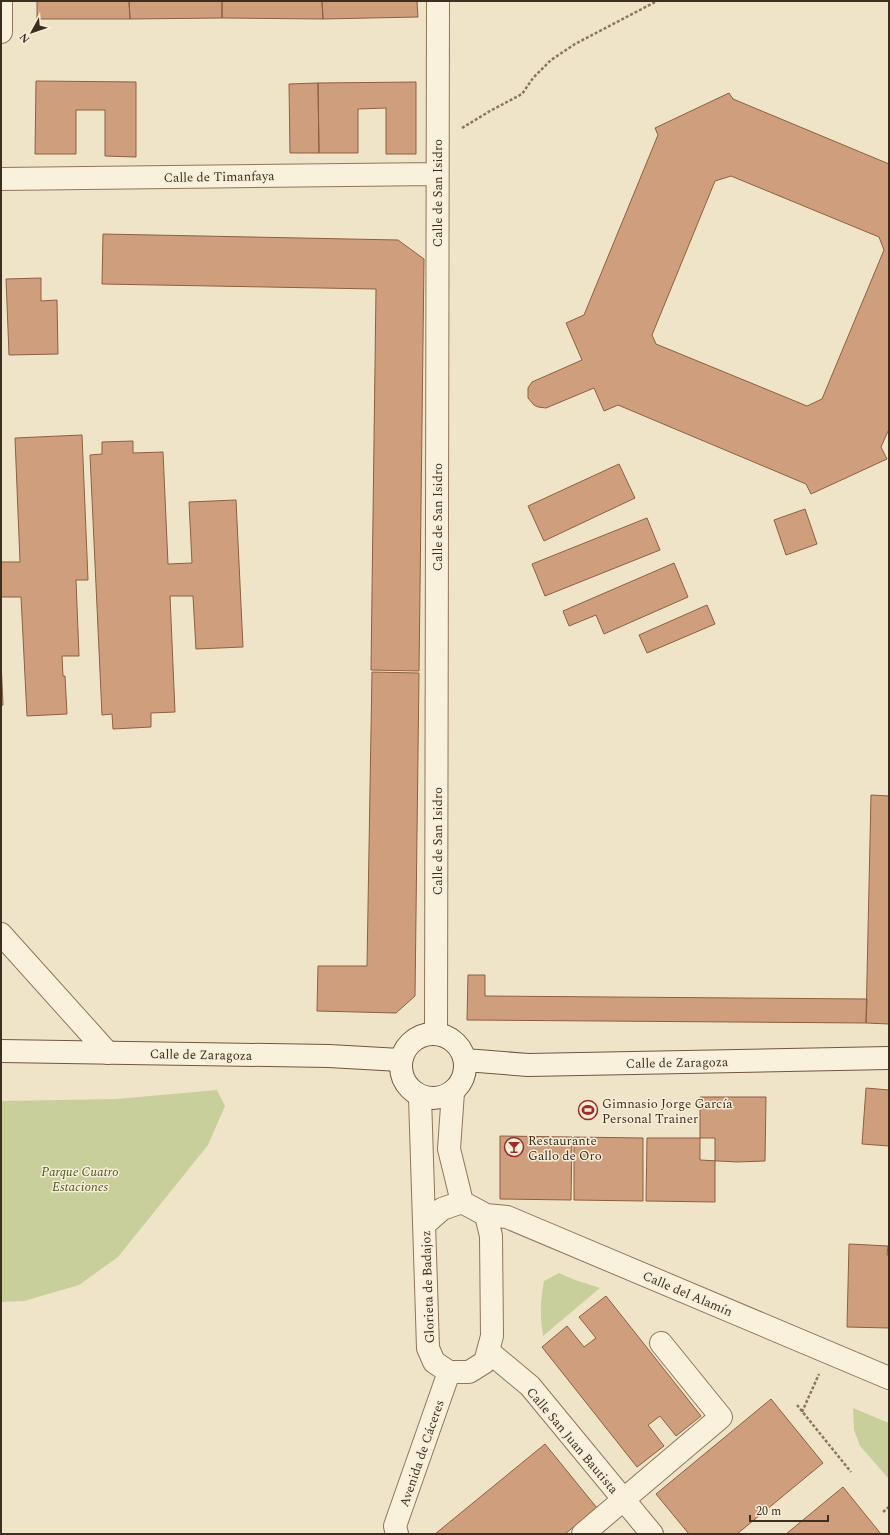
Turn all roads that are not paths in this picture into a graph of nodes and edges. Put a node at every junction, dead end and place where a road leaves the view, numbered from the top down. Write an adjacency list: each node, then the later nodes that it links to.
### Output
1 (1, 1): 3 (street)
2 (438, 1): 4 (street, Calle de San Isidro)
3 (1, 32)
4 (437, 174): 5 (street, Calle de Timanfaya); 7 (street, Calle de San Isidro)
5 (1, 178)
6 (1, 934): 9 (street)
7 (436, 1033): 11 (street); 12 (street)
8 (1, 1051): 9 (street, Calle de Zaragoza)
9 (108, 1053): 11 (street, Calle de Zaragoza)
10 (889, 1058): 12 (street, Calle de Zaragoza)
11 (400, 1060): 14 (street)
12 (465, 1060): 13 (street)
13 (453, 1092): 14 (street); 15 (street)
14 (420, 1097): 17 (street)
15 (462, 1202): 16 (street); 17 (street, Glorieta de Badajoz)
16 (486, 1215): 19 (street); 21 (street, Calle del Alamín)
17 (424, 1224): 20 (street, Glorieta de Badajoz)
18 (661, 1343): 22 (street)
19 (488, 1351): 20 (street); 22 (street, Calle San Juan Bautista)
20 (449, 1372): 23 (street, Avenida de Cáceres)
21 (889, 1378)
22 (624, 1500): 24 (street); 25 (street, Calle San Juan Bautista)
23 (397, 1534)
24 (583, 1534)
25 (652, 1534)

